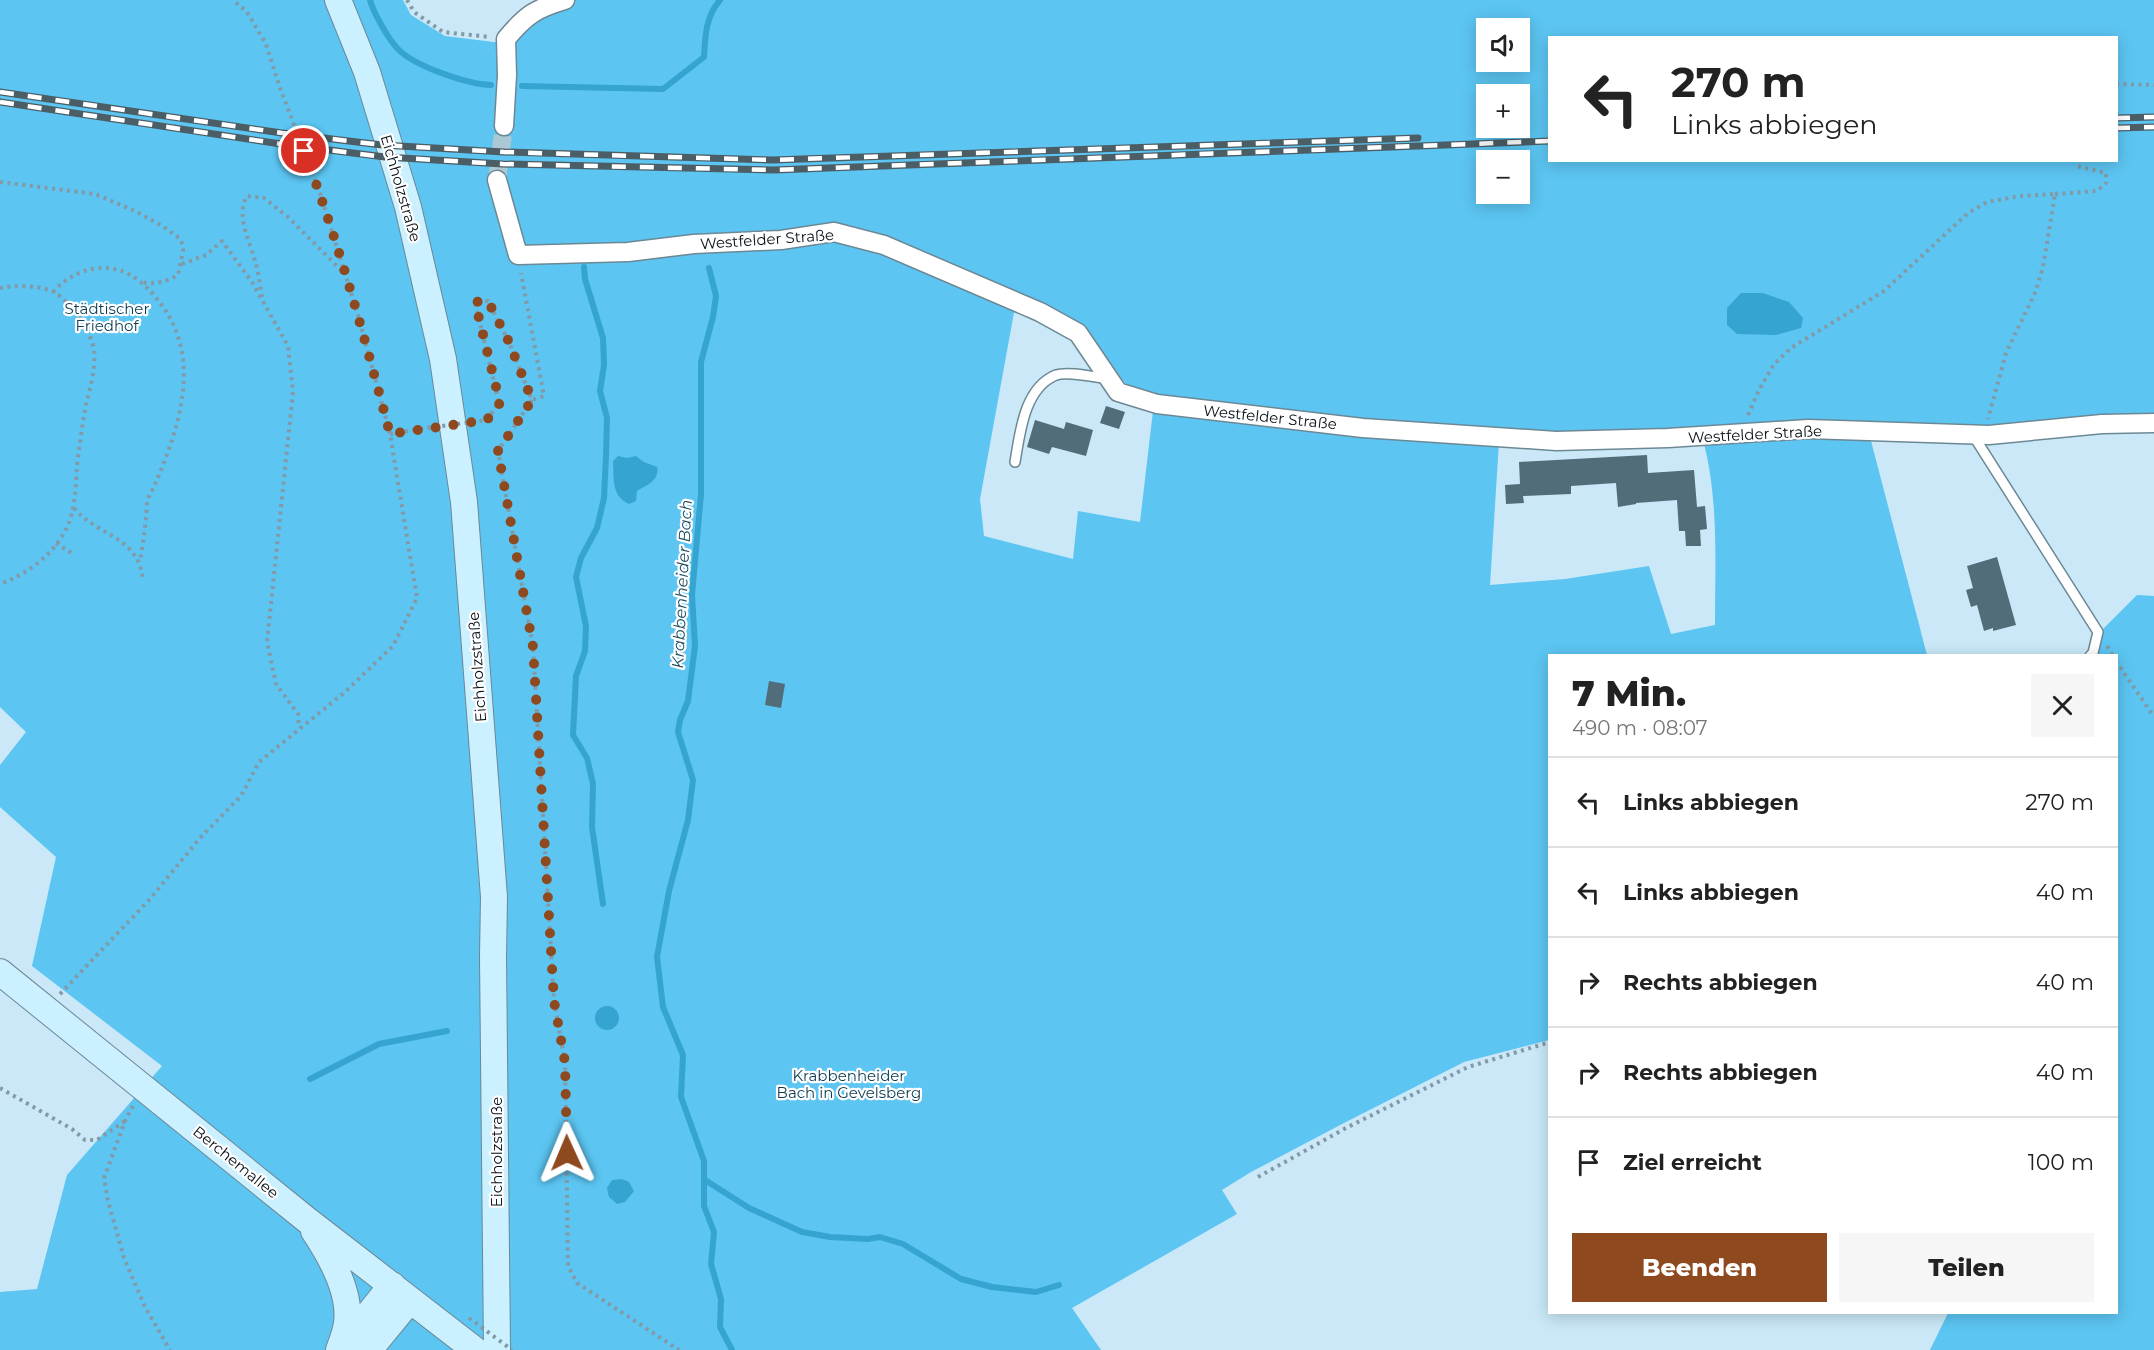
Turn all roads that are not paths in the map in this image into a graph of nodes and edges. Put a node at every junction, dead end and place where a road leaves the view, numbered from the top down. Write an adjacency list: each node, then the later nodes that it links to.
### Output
1 (338, 0): 16 (main road, Eichholzstraße)
2 (565, 0): 3 (street)
3 (504, 126)
4 (498, 180): 5 (street, Westfelder Straße)
5 (1110, 380): 7 (street, Westfelder Straße); 8 (lane)
6 (2154, 423): 7 (street, Westfelder Straße)
7 (1978, 434): 9 (lane)
8 (1015, 462)
9 (2092, 654)
10 (0, 972): 11 (main road, Berchemallee)
11 (308, 1220): 12 (main road, Berchemallee); 14 (main road)
12 (401, 1293): 13 (main road, Berchemallee); 14 (main road); 15 (main road)
13 (472, 1348)
14 (340, 1349)
15 (369, 1350)
16 (497, 1350)

